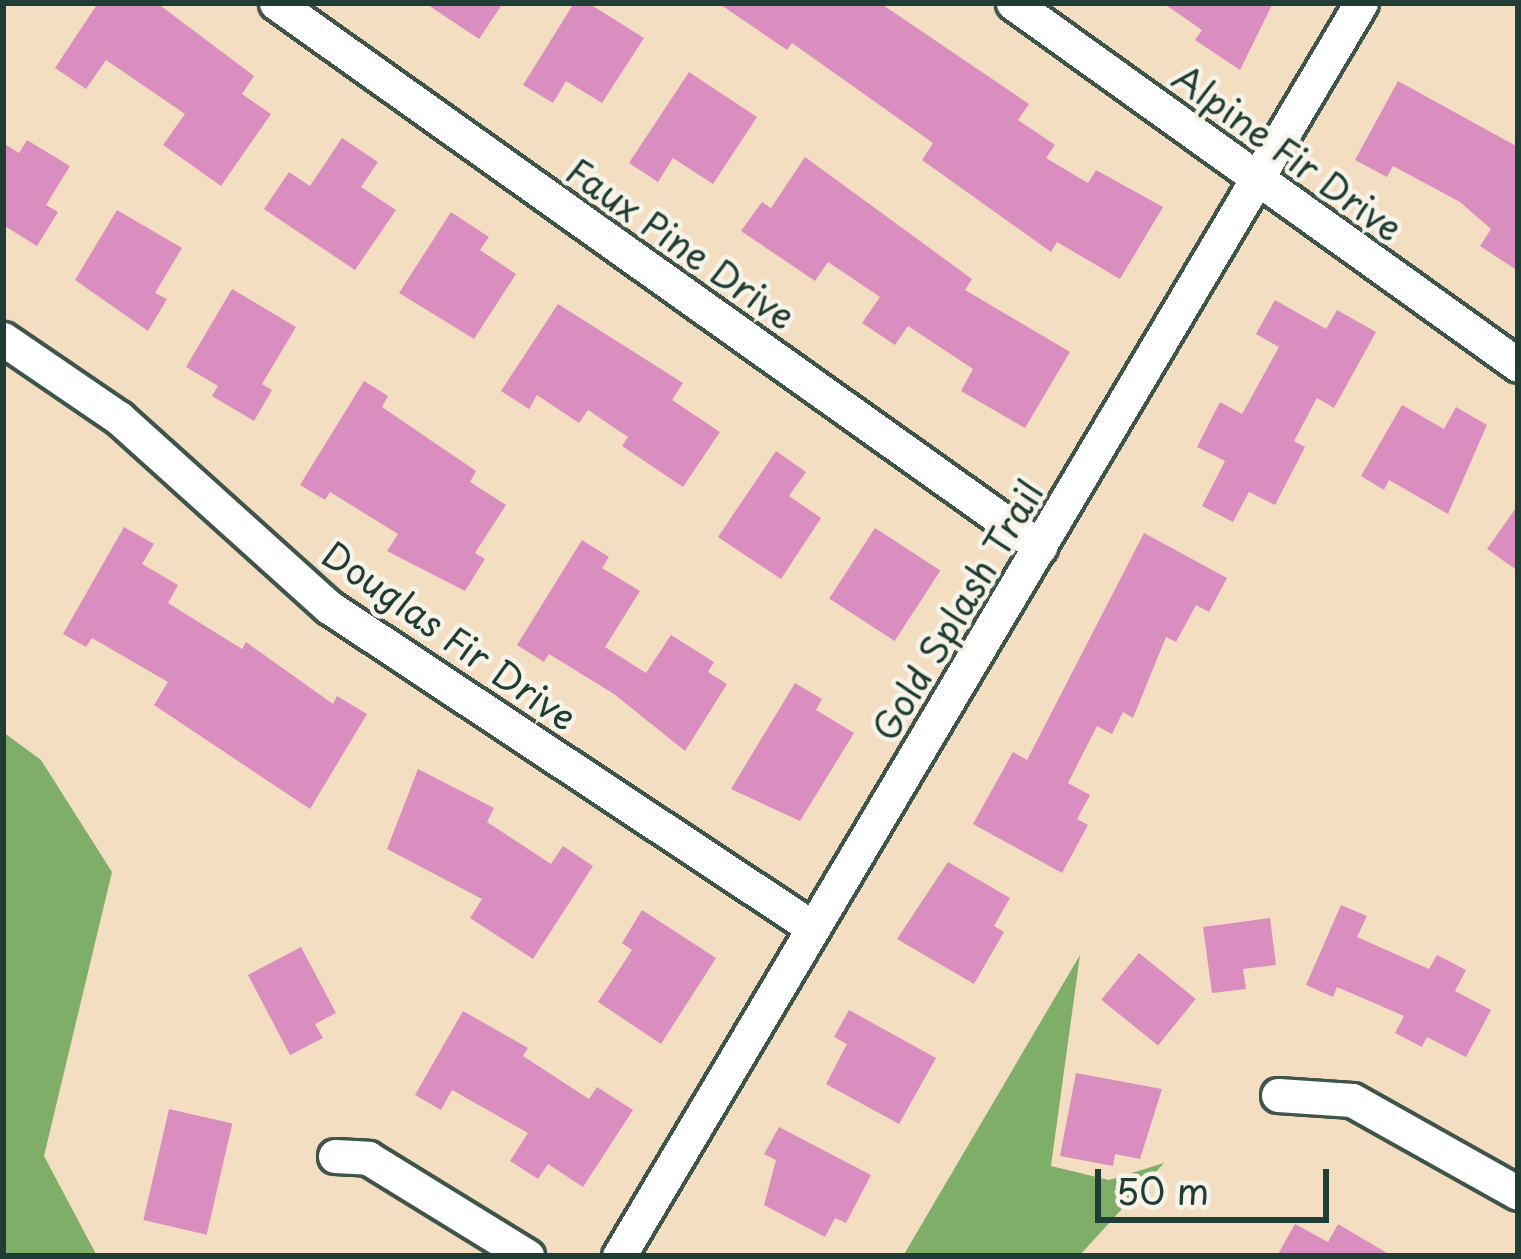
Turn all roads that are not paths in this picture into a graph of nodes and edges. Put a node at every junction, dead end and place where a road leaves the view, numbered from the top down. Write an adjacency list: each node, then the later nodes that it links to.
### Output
1 (277, 3): 7 (street, Faux Pine Drive)
2 (1013, 3): 4 (street, Alpine Fir Drive)
3 (1361, 3): 4 (street, Gold Splash Trail)
4 (1256, 178): 6 (street, Alpine Fir Drive); 7 (street, Gold Splash Trail)
5 (3, 339): 8 (street, Douglas Fir Drive)
6 (1518, 365)
7 (1040, 547): 8 (street, Gold Splash Trail)
8 (813, 928): 13 (street, Gold Splash Trail)
9 (1278, 1095): 11 (street)
10 (335, 1156): 12 (street)
11 (1518, 1193)
12 (527, 1256)
13 (619, 1256)

